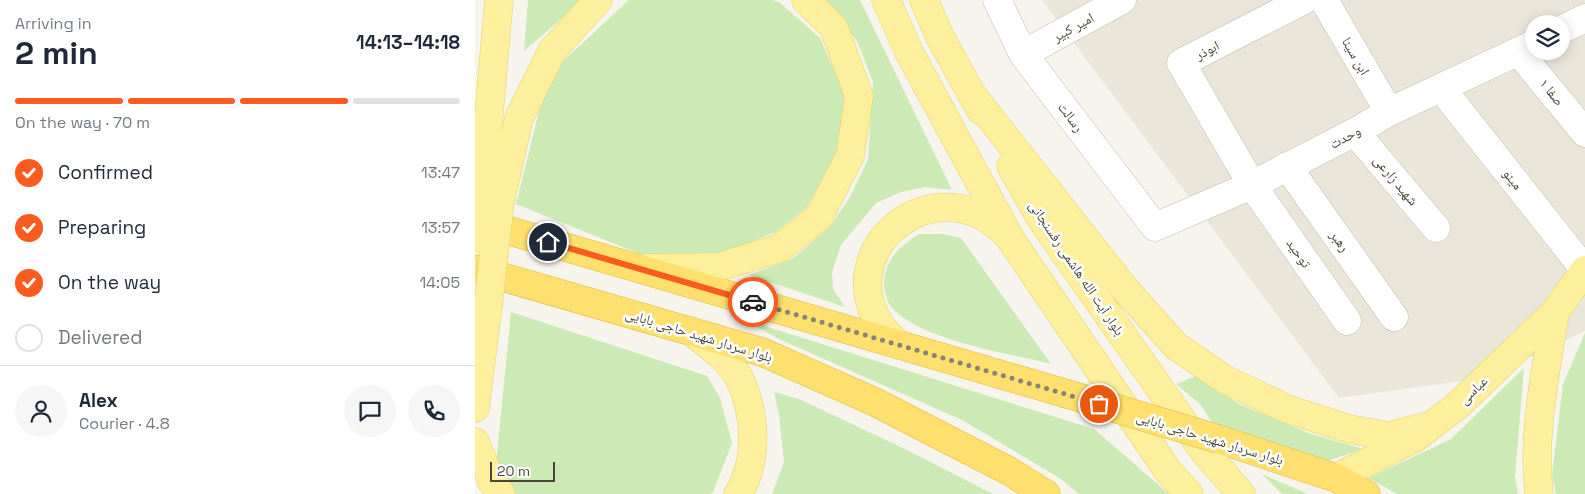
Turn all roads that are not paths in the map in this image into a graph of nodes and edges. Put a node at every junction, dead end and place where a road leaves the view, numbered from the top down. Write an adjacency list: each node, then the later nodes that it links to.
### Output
1 (499, 0): 22 (main road)
2 (598, 0): 22 (main road)
3 (806, 0): 29 (main road)
4 (886, 0): 26 (main road)
5 (924, 0): 16 (main road, بلوار آیت الله هاشمی رفسنجانی)
6 (997, 0): 13 (street, رسالت)
7 (1122, 0): 13 (street, امیر کبیر)
8 (1304, 0): 21 (street, ابوذر)
9 (1324, 0): 17 (street, ابن سینا)
10 (1585, 18): 11 (street)
11 (1570, 26)
12 (1525, 48): 15 (street, وحدت)
13 (1023, 54): 24 (street, رسالت)
14 (1534, 60): 19 (street, صفا ۱)
15 (1441, 88): 17 (street, وحدت); 30 (street, مینو)
16 (973, 96): 37 (main road); 44 (main road, بلوار آیت الله هاشمی رفسنجانی)
17 (1389, 112): 18 (street, وحدت)
18 (1355, 132): 20 (street, وحدت); 25 (street, شهید زارعی)
19 (1585, 133)
20 (1287, 166): 21 (street, وحدت); 32 (street, رهبر)
21 (1252, 185): 24 (street, وحدت); 33 (street, توحید)
22 (491, 198): 27 (main road, bridge); 36 (main road, bridge)
23 (475, 221): 29 (highway, بلوار سردار شهید حاجی بابایی)
24 (1155, 227)
25 (1436, 228)
26 (1011, 240): 35 (main road); 43 (main road)
27 (475, 264)
28 (475, 269): 34 (highway, بلوار سردار شهید حاجی بابایی)
29 (639, 269): 35 (highway, بلوار سردار شهید حاجی بابایی)
30 (1585, 270): 31 (main road, عباسی)
31 (1555, 312): 37 (main road, عباسی); 46 (main road)
32 (1394, 316)
33 (1347, 321)
34 (692, 332): 41 (main road); 42 (highway, بلوار سردار شهید حاجی بابایی)
35 (896, 343): 39 (highway, بلوار سردار شهید حاجی بابایی, bridge)
36 (475, 408)
37 (1432, 425): 39 (main road, عباسی)
38 (475, 442): 40 (main road)
39 (1336, 478): 45 (highway, بلوار سردار شهید حاجی بابایی)
40 (501, 494)
41 (738, 494)
42 (1046, 494)
43 (1189, 494)
44 (1241, 494)
45 (1366, 494)
46 (1539, 494)

